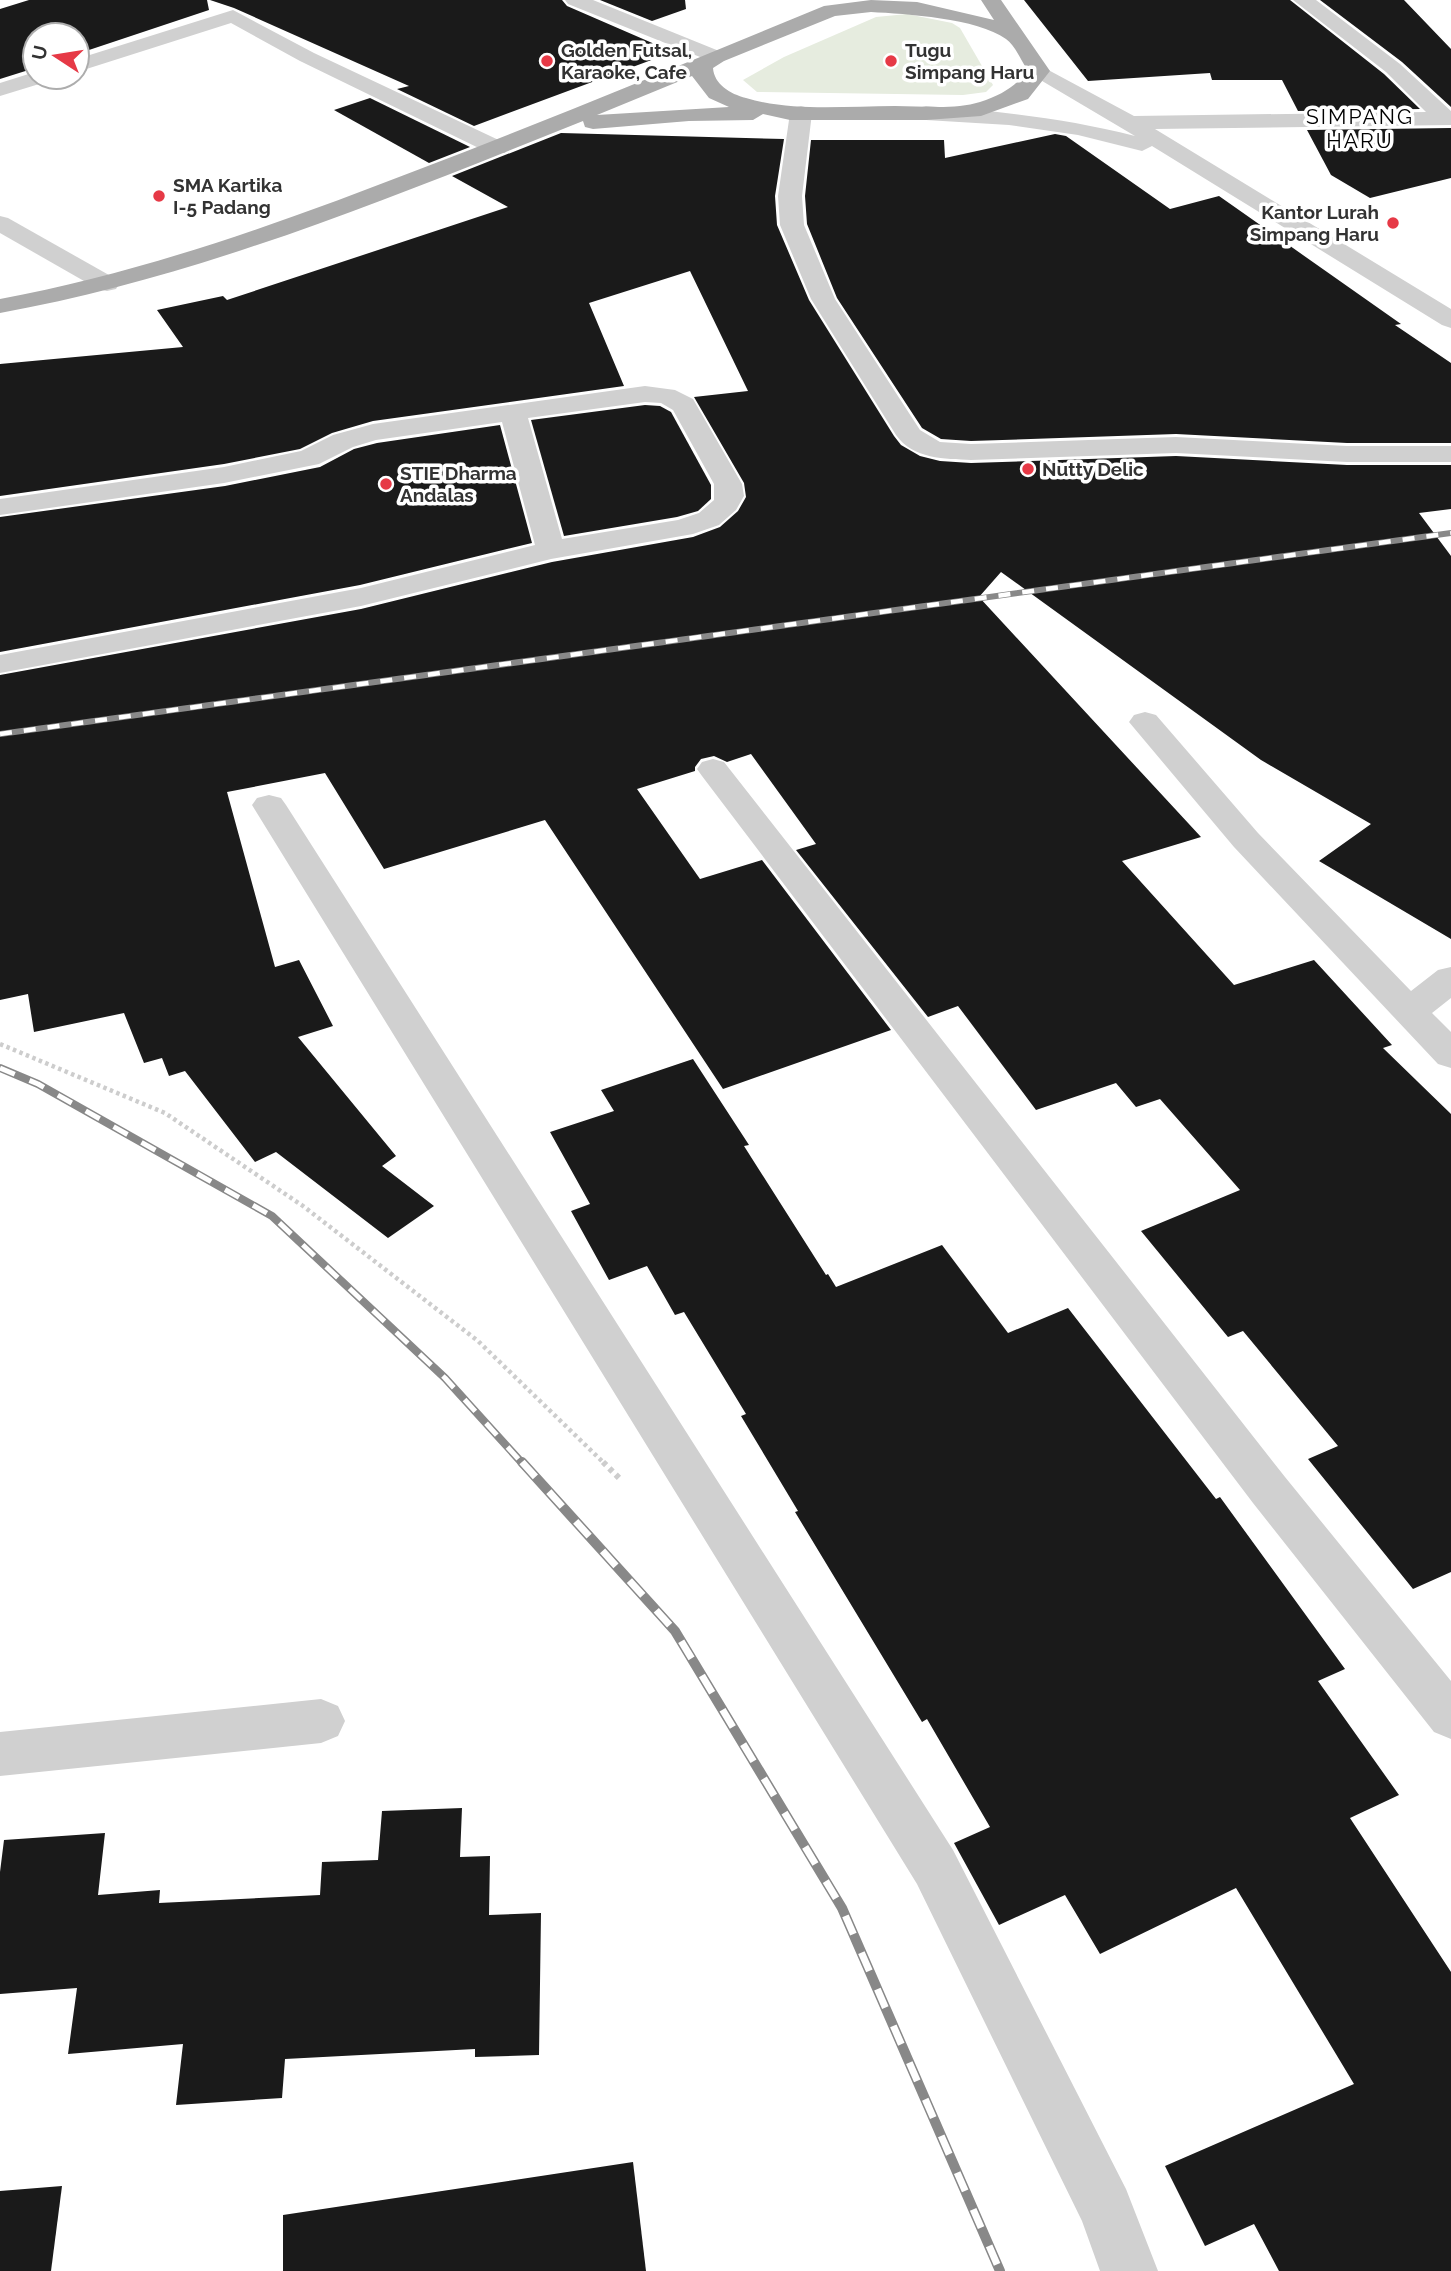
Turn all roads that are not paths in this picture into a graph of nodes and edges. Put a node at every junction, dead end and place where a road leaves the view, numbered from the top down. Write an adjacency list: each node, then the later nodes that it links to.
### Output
1 (575, 0): 10 (street)
2 (853, 0): 6 (main road)
3 (991, 0): 8 (main road)
4 (1303, 0): 16 (street)
5 (211, 5): 7 (street)
6 (831, 10): 8 (main road); 10 (main road)
7 (242, 11): 9 (street); 19 (street)
8 (1012, 34): 11 (main road)
9 (91, 61)
10 (709, 61): 14 (main road); 18 (main road)
11 (1038, 71): 15 (main road); 17 (street)
12 (21, 83): 13 (street)
13 (0, 90)
14 (796, 113): 15 (main road); 18 (main road); 26 (street)
15 (926, 113): 20 (street)
16 (1448, 118): 17 (street)
17 (1130, 123): 20 (street)
18 (552, 126): 19 (main road)
19 (498, 148): 22 (main road)
20 (1175, 153): 24 (street)
21 (0, 223): 22 (street)
22 (107, 284): 23 (main road)
23 (0, 306)
24 (1451, 320)
25 (513, 413): 27 (street); 28 (street); 28 (street)
26 (1451, 454)
27 (0, 507)
28 (551, 550): 29 (street)
29 (0, 664)
30 (1145, 722): 34 (street)
31 (713, 769): 36 (street)
32 (269, 805): 39 (street)
33 (1451, 979): 34 (street)
34 (1409, 1012): 35 (street)
35 (1451, 1055)
36 (1451, 1717)
37 (321, 1721): 38 (street)
38 (0, 1754)
39 (1129, 2271)

